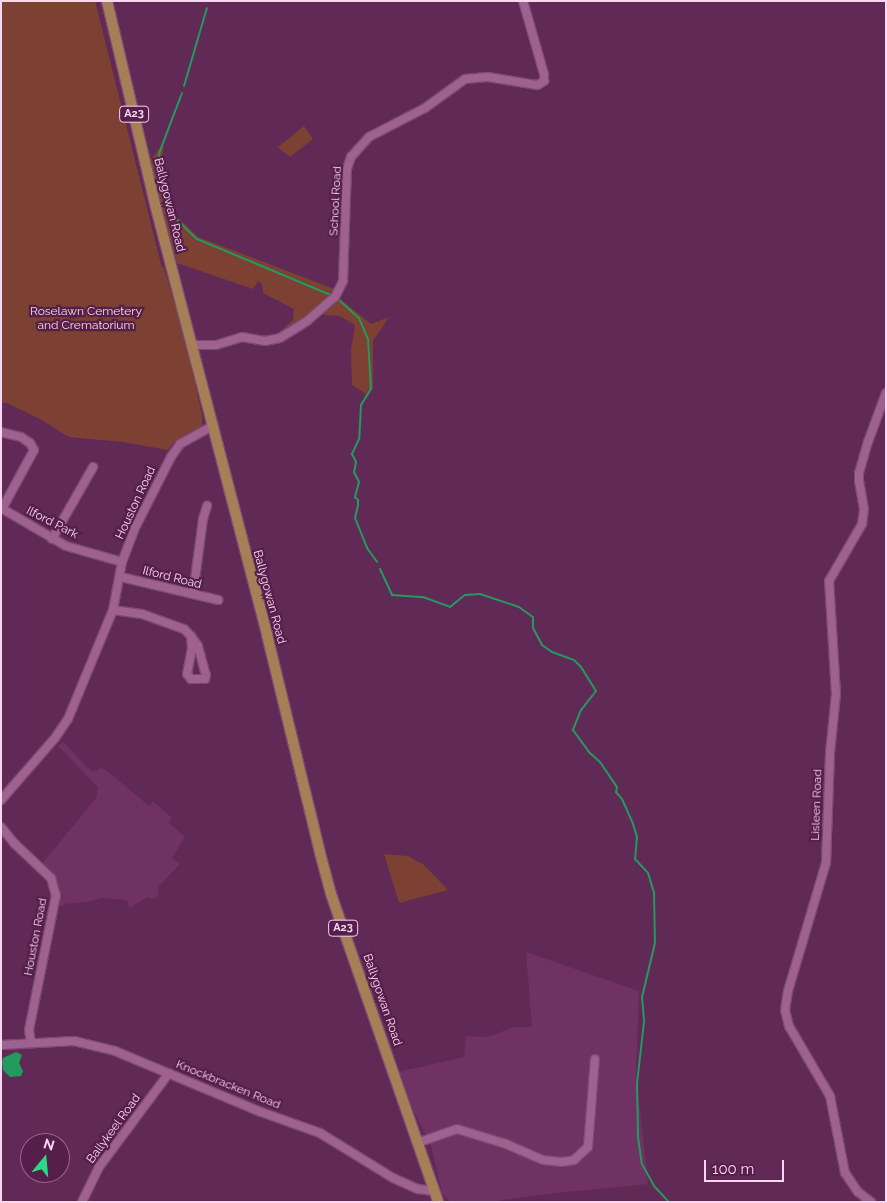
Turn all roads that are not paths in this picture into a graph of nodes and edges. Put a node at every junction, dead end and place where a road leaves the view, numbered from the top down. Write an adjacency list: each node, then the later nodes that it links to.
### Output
1 (107, 1): 3 (main road, Ballygowan Road / A23)
2 (523, 1): 3 (street, School Road)
3 (191, 344): 5 (main road, Ballygowan Road / A23)
4 (886, 393): 27 (street, Lisleen Road)
5 (212, 426): 11 (street, Houston Road); 23 (main road, Ballygowan Road / A23)
6 (1, 432): 9 (street)
7 (93, 467): 10 (street)
8 (207, 506): 13 (street)
9 (2, 509): 10 (street, Ilford Park)
10 (52, 539): 11 (street, Ilford Park)
11 (122, 562): 12 (street, Houston Road)
12 (121, 577): 13 (street, Ilford Road); 15 (street, Houston Road)
13 (192, 594): 14 (street, Ilford Road)
14 (218, 600)
15 (113, 610): 16 (street); 17 (street, Houston Road)
16 (191, 636): 16 (street)
17 (1, 800)
18 (1, 827): 19 (street, Houston Road)
19 (31, 1042): 20 (street, Knockbracken Road); 22 (street, Knockbracken Road)
20 (1, 1045)
21 (594, 1059): 23 (street)
22 (169, 1073): 24 (street, Knockbracken Road); 25 (street, Ballykeel Road)
23 (417, 1143): 24 (main road, Ballygowan Road / A23)
24 (434, 1191): 26 (main road, A23)
25 (82, 1202)
26 (438, 1202)
27 (872, 1202)

